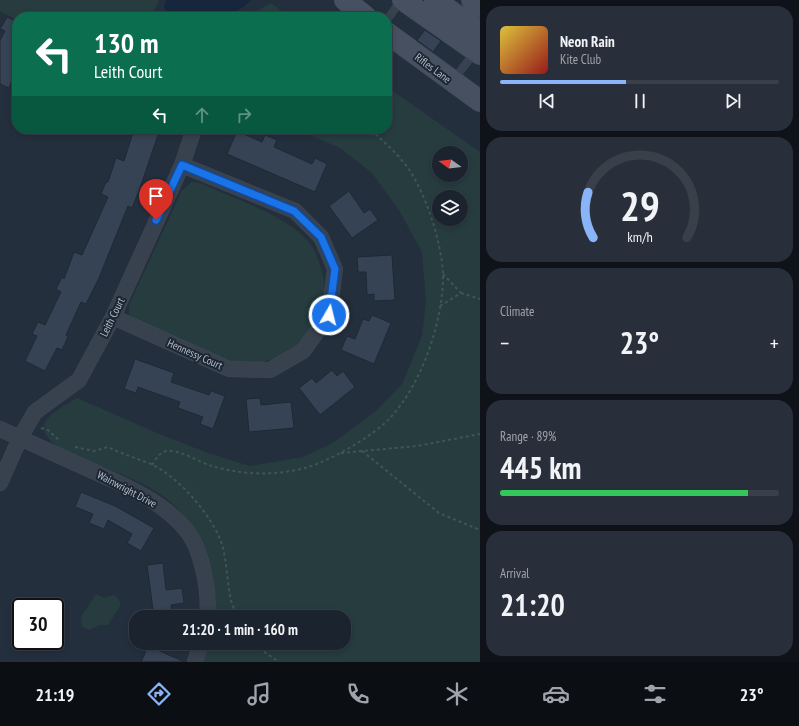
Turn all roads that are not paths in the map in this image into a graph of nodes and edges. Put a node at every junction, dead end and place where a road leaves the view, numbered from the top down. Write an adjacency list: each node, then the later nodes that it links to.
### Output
1 (345, 0): 8 (street)
2 (402, 0): 9 (lane); 12 (street)
3 (419, 0): 12 (street)
4 (435, 0): 12 (street)
5 (455, 0): 10 (street)
6 (472, 0): 7 (street)
7 (480, 7)
8 (360, 12)
9 (392, 13)
10 (480, 20)
11 (392, 37): 13 (street, Rifles Lane)
12 (479, 46): 13 (lane)
13 (452, 82): 14 (street, Rifles Lane)
14 (480, 101)
15 (192, 134): 16 (street, Leith Court)
16 (182, 165): 17 (street, Leith Court); 17 (street, Hennessy Court)
17 (113, 317): 19 (street, Leith Court)
18 (0, 429): 19 (street, Wainwright Drive)
19 (20, 438): 20 (street, Leith Court); 21 (street, Wainwright Drive)
20 (0, 483)
21 (207, 610)
22 (199, 650): 23 (street)
23 (195, 662)

